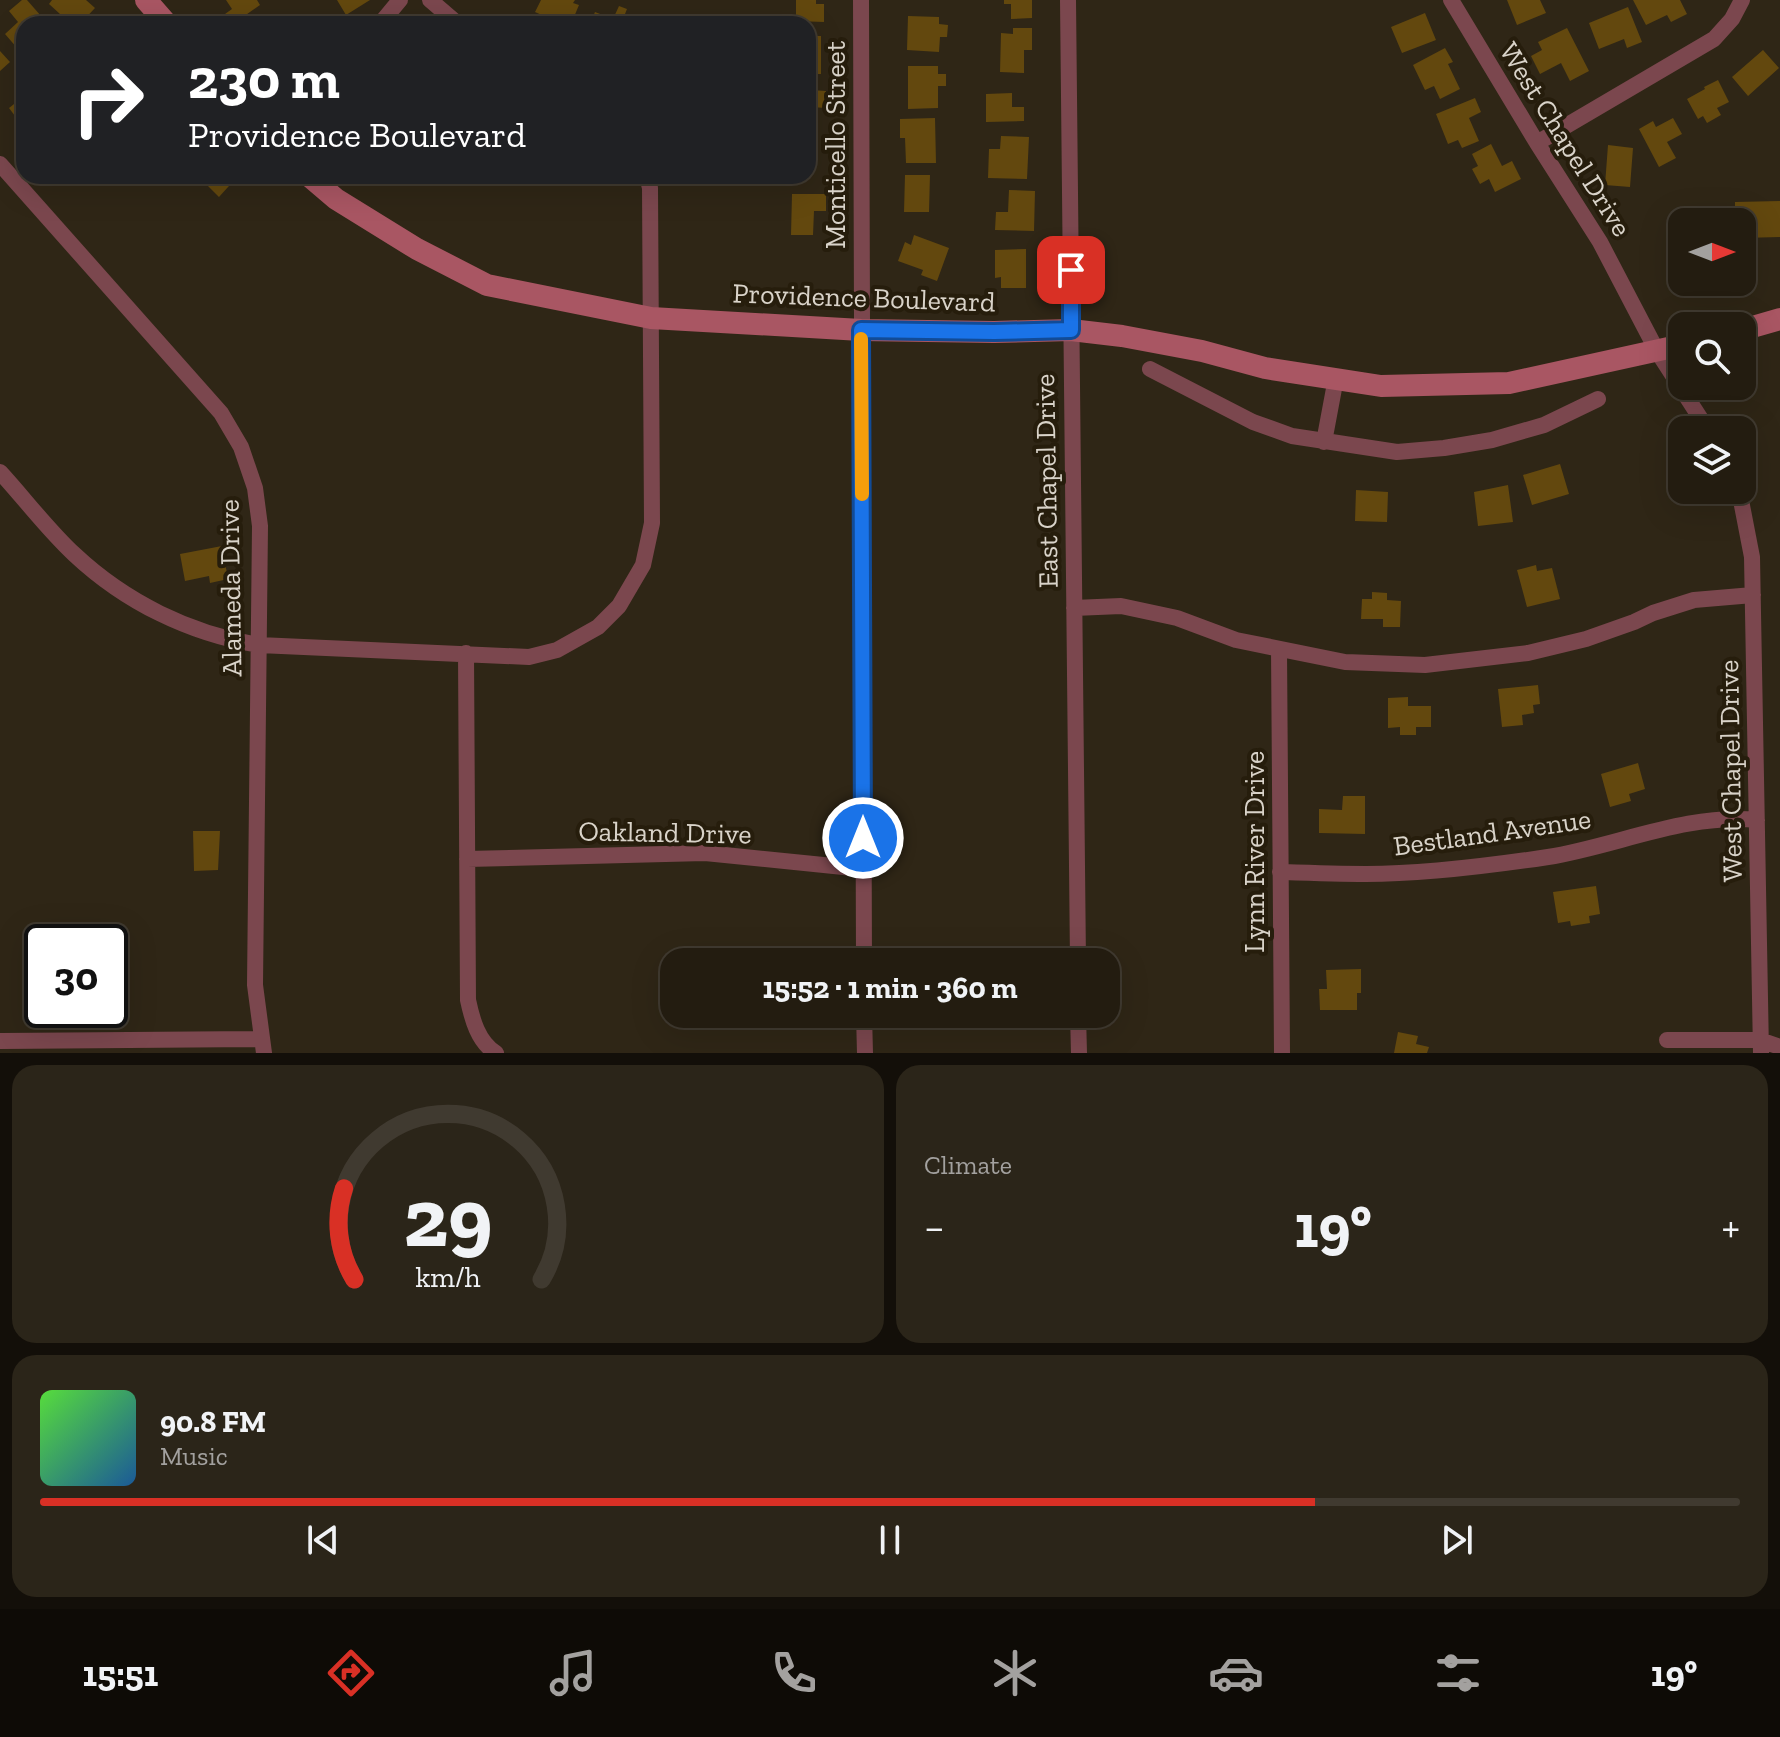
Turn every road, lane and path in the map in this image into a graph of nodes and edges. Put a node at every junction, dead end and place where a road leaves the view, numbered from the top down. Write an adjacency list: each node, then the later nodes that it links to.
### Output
1 (146, 0): 8 (main road)
2 (400, 0): 9 (street)
3 (430, 0): 10 (street)
4 (861, 0): 20 (street, Monticello Street)
5 (1068, 0): 21 (street, East Chapel Drive)
6 (1451, 0): 11 (street, West Chapel Drive)
7 (1742, 0): 11 (street)
8 (160, 16)
9 (387, 16)
10 (449, 16)
11 (1537, 143): 23 (street, West Chapel Drive)
12 (0, 164): 13 (street, Alameda Drive)
13 (16, 182)
14 (18, 184): 33 (street, Alameda Drive)
15 (318, 184): 17 (main road, Providence Boulevard)
16 (649, 184): 17 (street)
17 (651, 318): 20 (main road, Providence Boulevard); 35 (street)
18 (1780, 319): 19 (main road)
19 (1756, 326)
20 (861, 330): 21 (main road, Providence Boulevard); 38 (street, Monticello Street)
21 (1071, 330): 25 (main road, Providence Boulevard); 32 (street, East Chapel Drive)
22 (1668, 348): 23 (main road, Providence Boulevard)
23 (1657, 351): 25 (main road, Providence Boulevard); 27 (street, West Chapel Drive)
24 (1150, 369): 28 (street)
25 (1336, 378): 28 (street)
26 (1598, 399): 28 (street)
27 (1699, 416)
28 (1324, 442)
29 (0, 472): 33 (street)
30 (1742, 504): 31 (street, West Chapel Drive)
31 (1753, 595): 34 (street); 36 (street, West Chapel Drive)
32 (1074, 608): 34 (street); 41 (street, East Chapel Drive)
33 (259, 645): 35 (street); 47 (street, Alameda Drive)
34 (1279, 650): 39 (street, Lynn River Drive)
35 (466, 653): 37 (street)
36 (1757, 820): 39 (street, Bestland Avenue); 48 (street, West Chapel Drive)
37 (467, 859): 38 (street, Oakland Drive); 51 (street)
38 (863, 869): 40 (street, Monticello Street)
39 (1280, 872): 54 (street, Lynn River Drive)
40 (864, 948)
41 (1078, 948)
42 (864, 1028): 52 (street)
43 (1078, 1028): 53 (street)
44 (0, 1029): 46 (street)
45 (1667, 1040): 48 (street)
46 (1, 1041): 47 (street); 50 (street)
47 (263, 1046)
48 (1760, 1047): 49 (street)
49 (1780, 1047)
50 (0, 1049)
51 (496, 1053)
52 (865, 1053)
53 (1079, 1053)
54 (1282, 1053)

